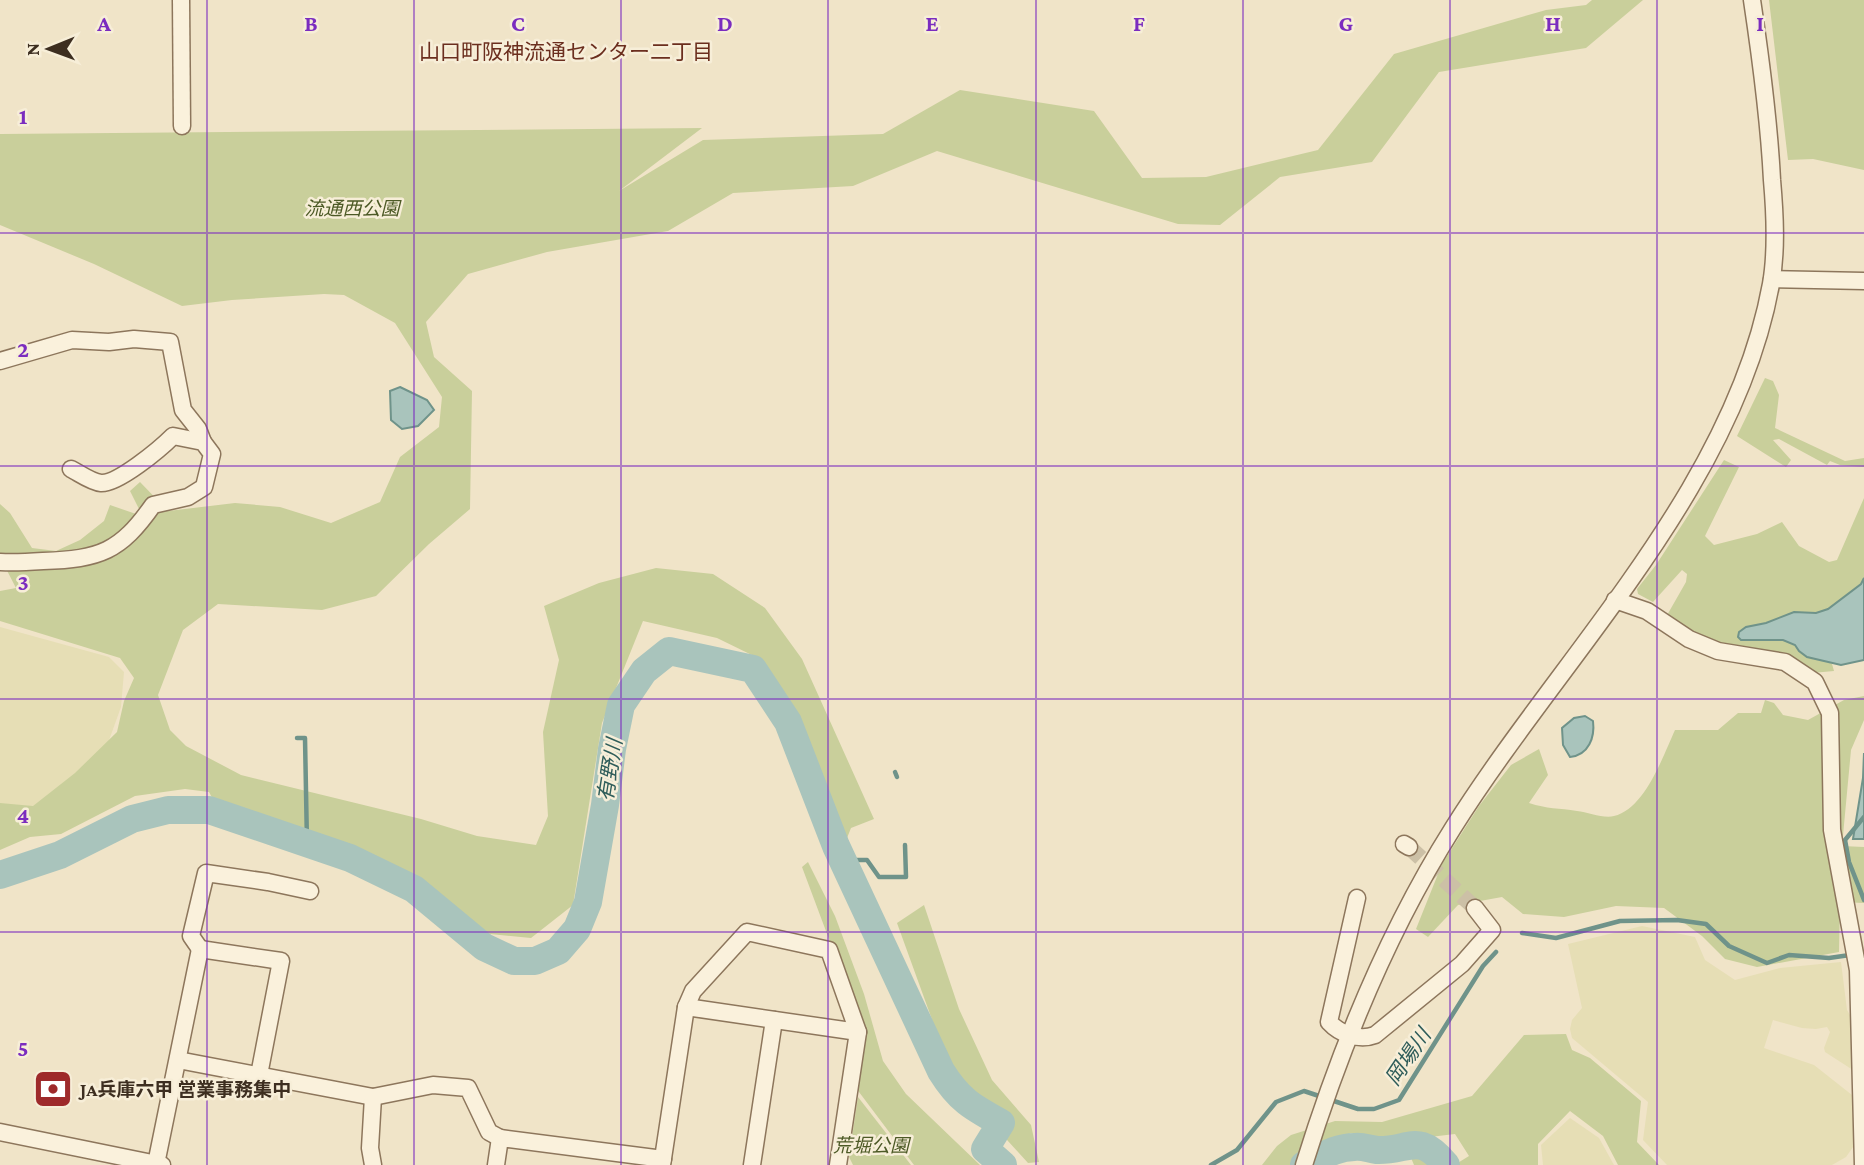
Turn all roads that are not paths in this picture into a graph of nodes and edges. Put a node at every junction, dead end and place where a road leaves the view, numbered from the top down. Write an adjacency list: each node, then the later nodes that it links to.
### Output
1 (181, 0): 3 (street)
2 (1752, 0): 4 (street)
3 (182, 126)
4 (1772, 279): 5 (street); 10 (street)
5 (1864, 281)
6 (0, 361): 7 (street)
7 (203, 442): 8 (street); 9 (street)
8 (71, 469)
9 (0, 562)
10 (1615, 600): 18 (street); 32 (street)
11 (310, 891): 14 (street)
12 (1357, 898): 18 (street)
13 (1475, 908): 18 (street)
14 (200, 949): 19 (street); 20 (street)
15 (686, 1007): 16 (street); 17 (street); 25 (street)
16 (774, 1020): 17 (street); 29 (street)
17 (858, 1032): 30 (street)
18 (1349, 1035): 31 (street)
19 (178, 1059): 20 (street); 26 (street)
20 (259, 1075): 21 (street)
21 (373, 1097): 23 (street); 27 (street)
22 (0, 1132): 24 (street)
23 (500, 1138): 25 (street); 28 (street)
24 (105, 1160): 26 (street)
25 (663, 1162)
26 (159, 1164)
27 (373, 1165)
28 (496, 1165)
29 (752, 1165)
30 (838, 1165)
31 (1304, 1165)
32 (1863, 1165)

